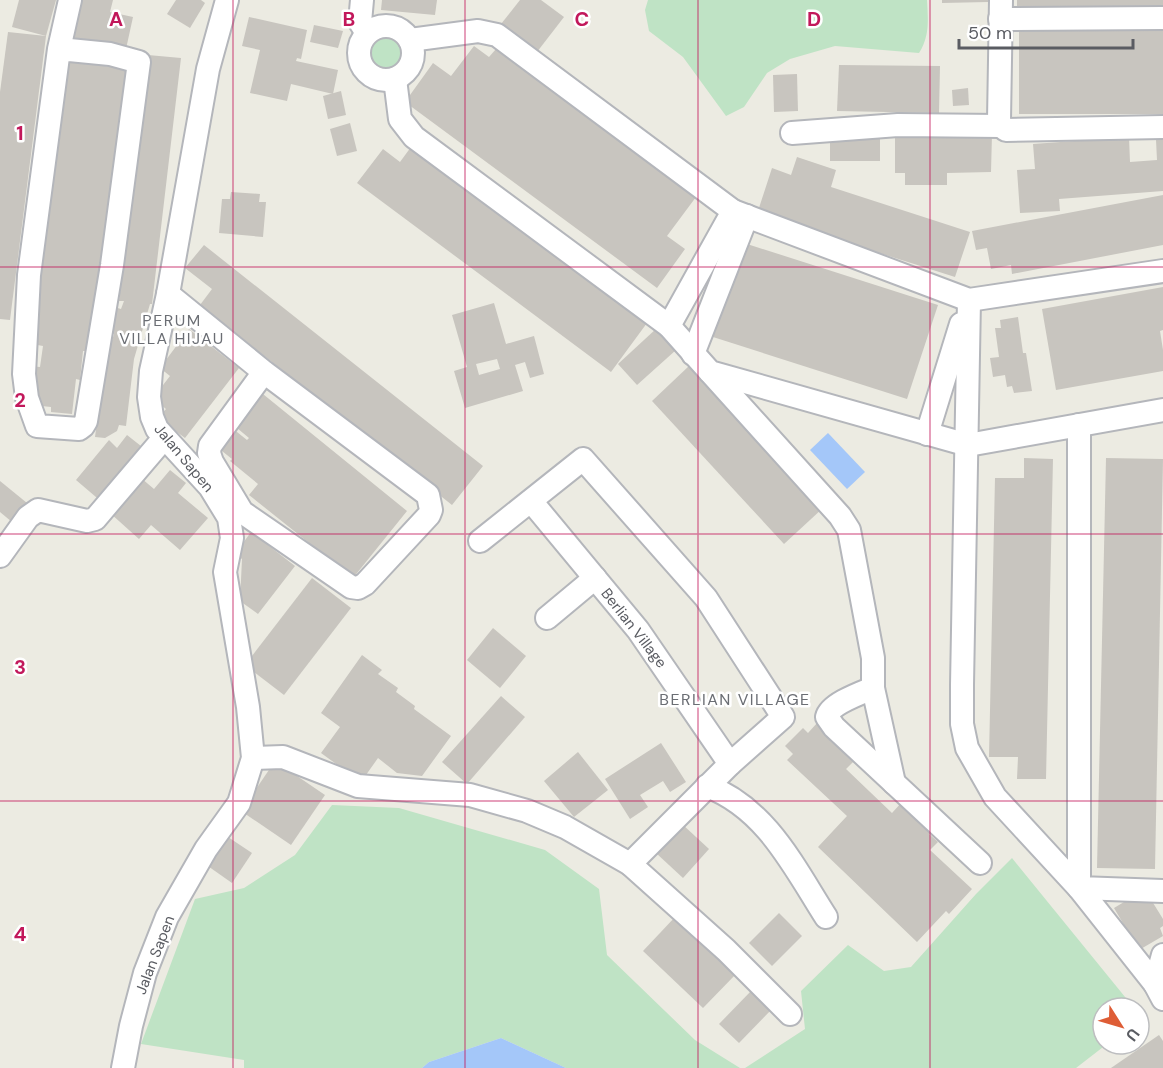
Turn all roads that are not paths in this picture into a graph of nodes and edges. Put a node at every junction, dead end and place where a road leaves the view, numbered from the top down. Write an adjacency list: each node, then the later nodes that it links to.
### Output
1 (70, 0): 8 (street)
2 (227, 0): 15 (street, Jalan Sapen)
3 (362, 0): 6 (street)
4 (1000, 9): 5 (street); 10 (street)
5 (1163, 18)
6 (367, 33): 7 (street); 9 (street)
7 (410, 40): 9 (street); 13 (street)
8 (59, 49): 8 (street)
9 (395, 78): 17 (street)
10 (1001, 126): 11 (street); 12 (street)
11 (1163, 127)
12 (792, 133)
13 (740, 213): 16 (street); 17 (street); 18 (street)
14 (1163, 271): 16 (street)
15 (168, 294): 19 (street); 24 (street, Jalan Sapen)
16 (969, 300): 23 (street); 25 (street)
17 (669, 326): 18 (street)
18 (693, 354): 20 (street)
19 (264, 372): 19 (street)
20 (710, 372): 23 (street); 31 (street)
21 (1163, 410): 22 (street)
22 (1079, 425): 25 (street); 38 (street)
23 (927, 434): 25 (street)
24 (164, 438): 28 (street); 32 (street, Jalan Sapen)
25 (968, 445): 38 (street)
26 (531, 501): 27 (street); 29 (street, Berlian Village); 33 (street)
27 (480, 541)
28 (0, 556)
29 (595, 578): 30 (street); 33 (street, Berlian Village)
30 (547, 618)
31 (873, 688): 34 (street); 34 (street)
32 (253, 758): 37 (street); 44 (street, Jalan Sapen)
33 (730, 764): 35 (street)
34 (894, 783): 36 (street)
35 (707, 786): 37 (street); 40 (street)
36 (980, 863)
37 (630, 864): 43 (street)
38 (1079, 888): 39 (street); 42 (street)
39 (1163, 891)
40 (826, 917)
41 (1163, 955): 42 (street)
42 (1159, 992)
43 (790, 1014)
44 (123, 1068)

